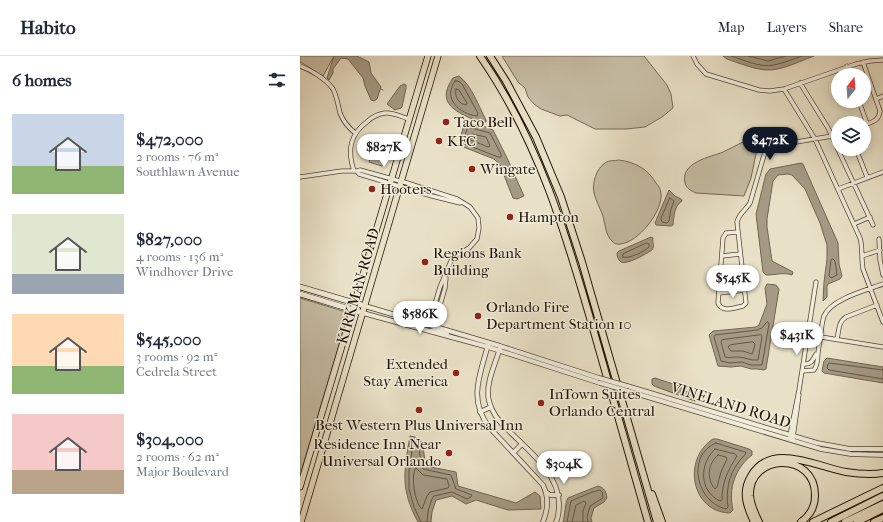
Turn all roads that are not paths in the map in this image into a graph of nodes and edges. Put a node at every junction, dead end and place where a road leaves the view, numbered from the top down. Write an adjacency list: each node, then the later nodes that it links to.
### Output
1 (428, 56): 14 (main road, KIRKMAN ROAD)
2 (438, 56): 29 (main road, KIRKMAN ROAD)
3 (480, 56): 98 (highway)
4 (490, 56): 84 (highway)
5 (693, 56): 11 (street)
6 (883, 60): 7 (street)
7 (863, 62): 9 (street); 13 (street)
8 (300, 66): 16 (street)
9 (847, 66): 10 (street)
10 (800, 83): 11 (street); 17 (street)
11 (784, 89): 19 (street)
12 (883, 96): 13 (street)
13 (876, 99): 15 (street)
14 (409, 119): 16 (street); 27 (main road, KIRKMAN ROAD)
15 (871, 122)
16 (355, 134): 22 (street)
17 (831, 135)
18 (831, 137): 19 (street)
19 (815, 139): 30 (street); 34 (street)
20 (841, 156): 28 (street)
21 (859, 156): 25 (street)
22 (355, 171): 24 (street); 27 (street)
23 (882, 172): 25 (street); 26 (street)
24 (300, 177)
25 (867, 177): 28 (street)
26 (883, 177)
27 (391, 181): 29 (street); 49 (main road, KIRKMAN ROAD)
28 (853, 183): 30 (street); 31 (street)
29 (401, 184): 44 (street); 51 (main road, KIRKMAN ROAD)
30 (838, 189): 32 (street)
31 (870, 217): 32 (street); 33 (street)
32 (854, 224): 39 (street)
33 (874, 225)
34 (738, 232): 37 (street); 38 (street)
35 (879, 239): 36 (street)
36 (880, 250): 39 (street); 40 (street)
37 (740, 254): 38 (street); 46 (street)
38 (722, 256): 47 (street)
39 (862, 256): 45 (street)
40 (883, 275)
41 (816, 282): 67 (street)
42 (883, 284): 45 (street)
43 (300, 287): 49 (main road, VINELAND ROAD)
44 (442, 288): 55 (street); 57 (street)
45 (871, 288): 50 (street); 60 (street)
46 (745, 290): 47 (street); 47 (street)
47 (719, 293)
48 (300, 294): 52 (main road, VINELAND ROAD)
49 (355, 303): 51 (main road, VINELAND ROAD); 52 (main road, KIRKMAN ROAD)
50 (877, 305): 54 (street); 61 (street)
51 (365, 306): 53 (main road, KIRKMAN ROAD); 55 (street, VINELAND ROAD)
52 (352, 310): 53 (main road, VINELAND ROAD); 85 (main road, KIRKMAN ROAD)
53 (363, 313): 56 (street, VINELAND ROAD); 95 (main road, KIRKMAN ROAD)
54 (883, 322)
55 (422, 323): 57 (street, VINELAND ROAD)
56 (404, 325): 57 (street); 58 (street, VINELAND ROAD)
57 (434, 326): 59 (street, VINELAND ROAD)
58 (428, 332): 59 (street); 62 (street, VINELAND ROAD)
59 (467, 336): 62 (street, VINELAND ROAD)
60 (821, 337): 61 (street); 65 (street)
61 (838, 340): 63 (street)
62 (488, 345): 64 (street, VINELAND ROAD); 71 (street)
63 (883, 347)
64 (500, 348): 70 (street); 72 (street, VINELAND ROAD, bridge); 72 (street, VINELAND ROAD, bridge)
65 (817, 353): 66 (street); 68 (street)
66 (811, 363): 67 (street); 68 (street)
67 (803, 364): 69 (street)
68 (816, 364): 69 (street)
69 (802, 371): 75 (street)
70 (491, 407): 71 (street); 77 (street)
71 (480, 412): 80 (street)
72 (717, 416): 73 (street, VINELAND ROAD); 74 (street, VINELAND ROAD)
73 (737, 419): 74 (street); 75 (street, VINELAND ROAD)
74 (735, 424): 76 (street, VINELAND ROAD)
75 (792, 436): 76 (street); 79 (street, VINELAND ROAD)
76 (791, 441): 81 (street, VINELAND ROAD)
77 (522, 444): 80 (street); 88 (street)
78 (883, 449): 79 (street, VINELAND ROAD)
79 (873, 450): 81 (street)
80 (513, 453): 87 (street)
81 (873, 455): 82 (street, VINELAND ROAD)
82 (883, 455)
83 (883, 473): 101 (highway)
84 (644, 475): 99 (highway); 100 (highway)
85 (300, 487)
86 (883, 488): 104 (highway)
87 (546, 492): 88 (street); 96 (street)
88 (559, 495): 97 (street)
89 (883, 496): 105 (highway)
90 (883, 500): 94 (highway)
91 (883, 504): 94 (highway)
92 (883, 509): 106 (highway)
93 (883, 518): 107 (highway); 108 (highway)
94 (840, 521)
95 (301, 522)
96 (543, 522)
97 (556, 522)
98 (648, 522)
99 (657, 522)
100 (662, 522)
101 (754, 522)
102 (759, 522): 103 (highway)
103 (801, 522)
104 (813, 522)
105 (830, 522)
106 (857, 522)
107 (874, 522)
108 (879, 522)

